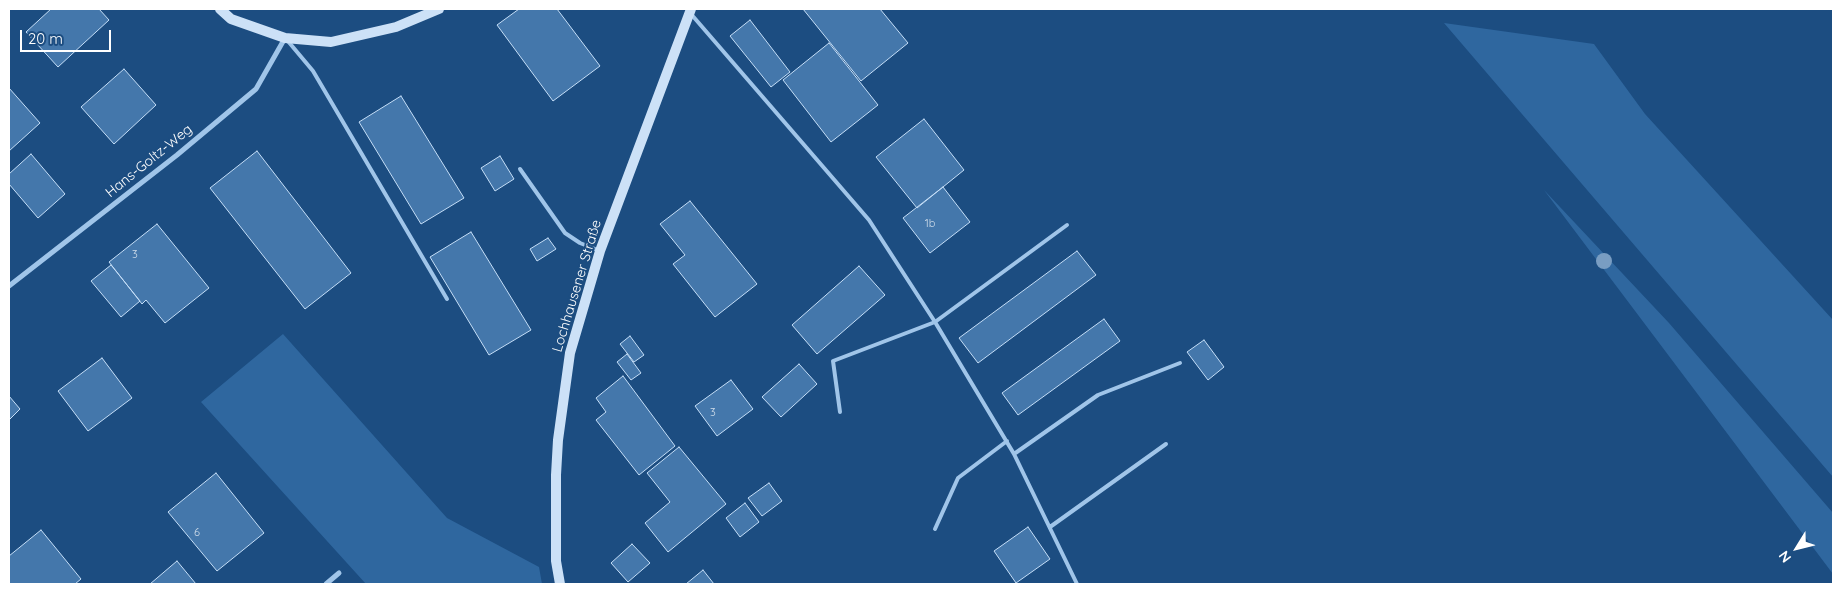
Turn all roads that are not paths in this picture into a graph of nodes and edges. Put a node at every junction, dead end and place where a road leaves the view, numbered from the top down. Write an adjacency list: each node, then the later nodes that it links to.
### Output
1 (220, 9): 4 (street)
2 (439, 9): 4 (street)
3 (690, 10): 7 (street, Lochhausener Straße); 10 (lane)
4 (285, 38): 8 (street, Hans-Goltz-Weg); 9 (lane)
5 (520, 169): 7 (lane)
6 (1067, 225): 10 (lane)
7 (600, 251): 20 (street, Lochhausener Straße)
8 (9, 286)
9 (447, 299)
10 (935, 322): 12 (lane); 13 (lane)
11 (1180, 363): 15 (lane)
12 (840, 412)
13 (1007, 441): 15 (lane); 17 (lane)
14 (1166, 444): 16 (lane)
15 (1014, 454): 16 (lane)
16 (1050, 527): 21 (lane)
17 (935, 529)
18 (339, 574): 19 (street)
19 (326, 584)
20 (560, 584)
21 (1078, 584)

